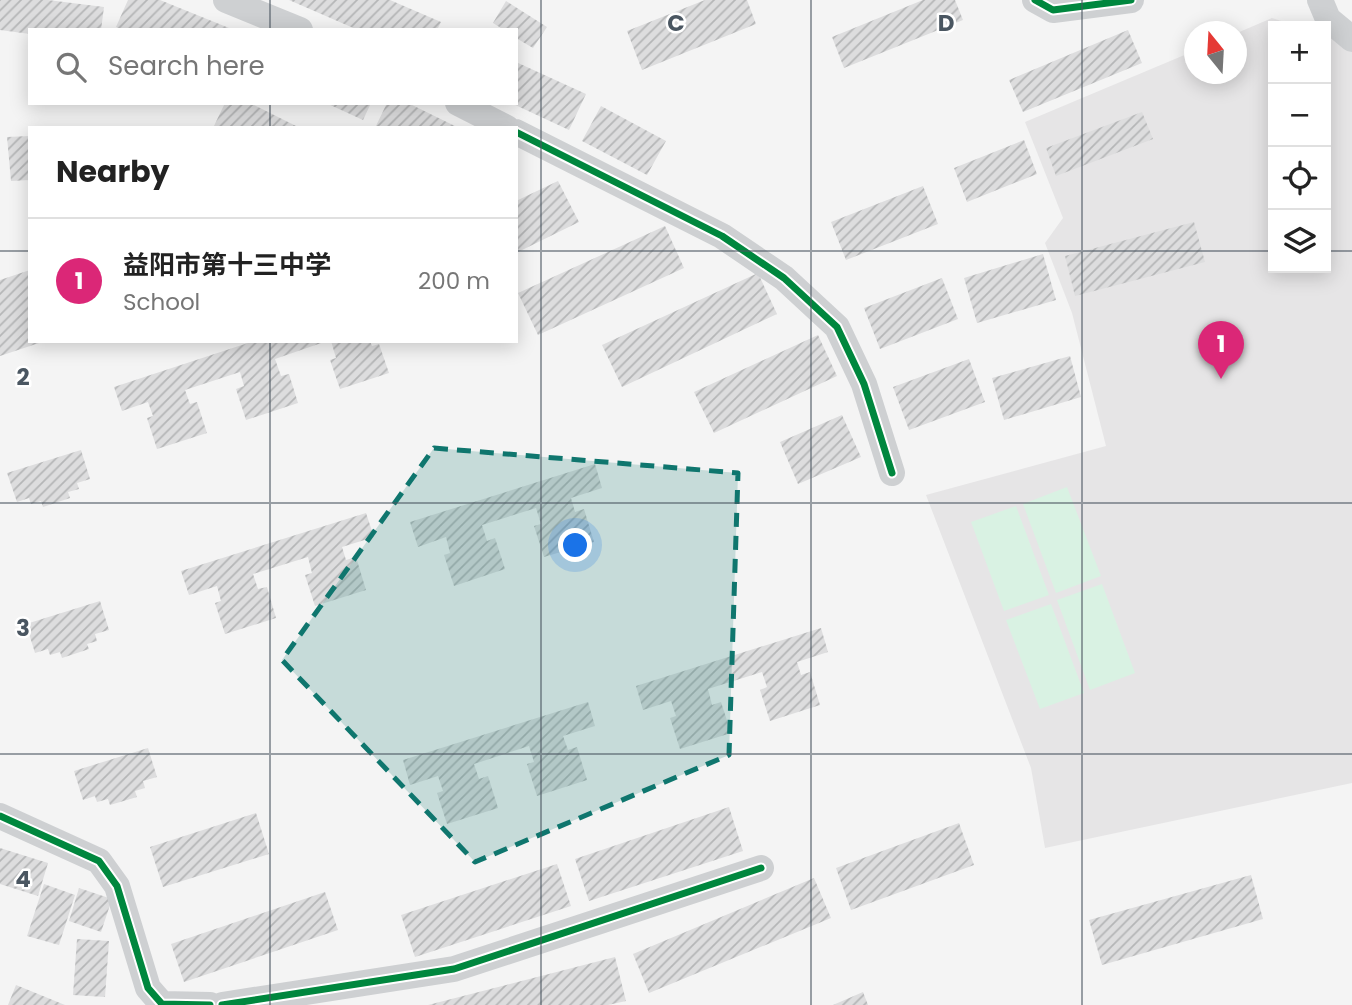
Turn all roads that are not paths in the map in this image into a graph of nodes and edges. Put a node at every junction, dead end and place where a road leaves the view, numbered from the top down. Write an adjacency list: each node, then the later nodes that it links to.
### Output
1 (226, 0): 5 (street)
2 (1034, 0): 3 (street)
3 (1131, 0)
4 (1320, 0): 6 (street)
5 (295, 28)
6 (1352, 39)
7 (462, 105): 8 (street)
8 (503, 126)
9 (518, 133): 10 (street)
10 (892, 473)
11 (0, 816): 13 (street)
12 (761, 868): 14 (street)
13 (210, 1005)
14 (222, 1005)

